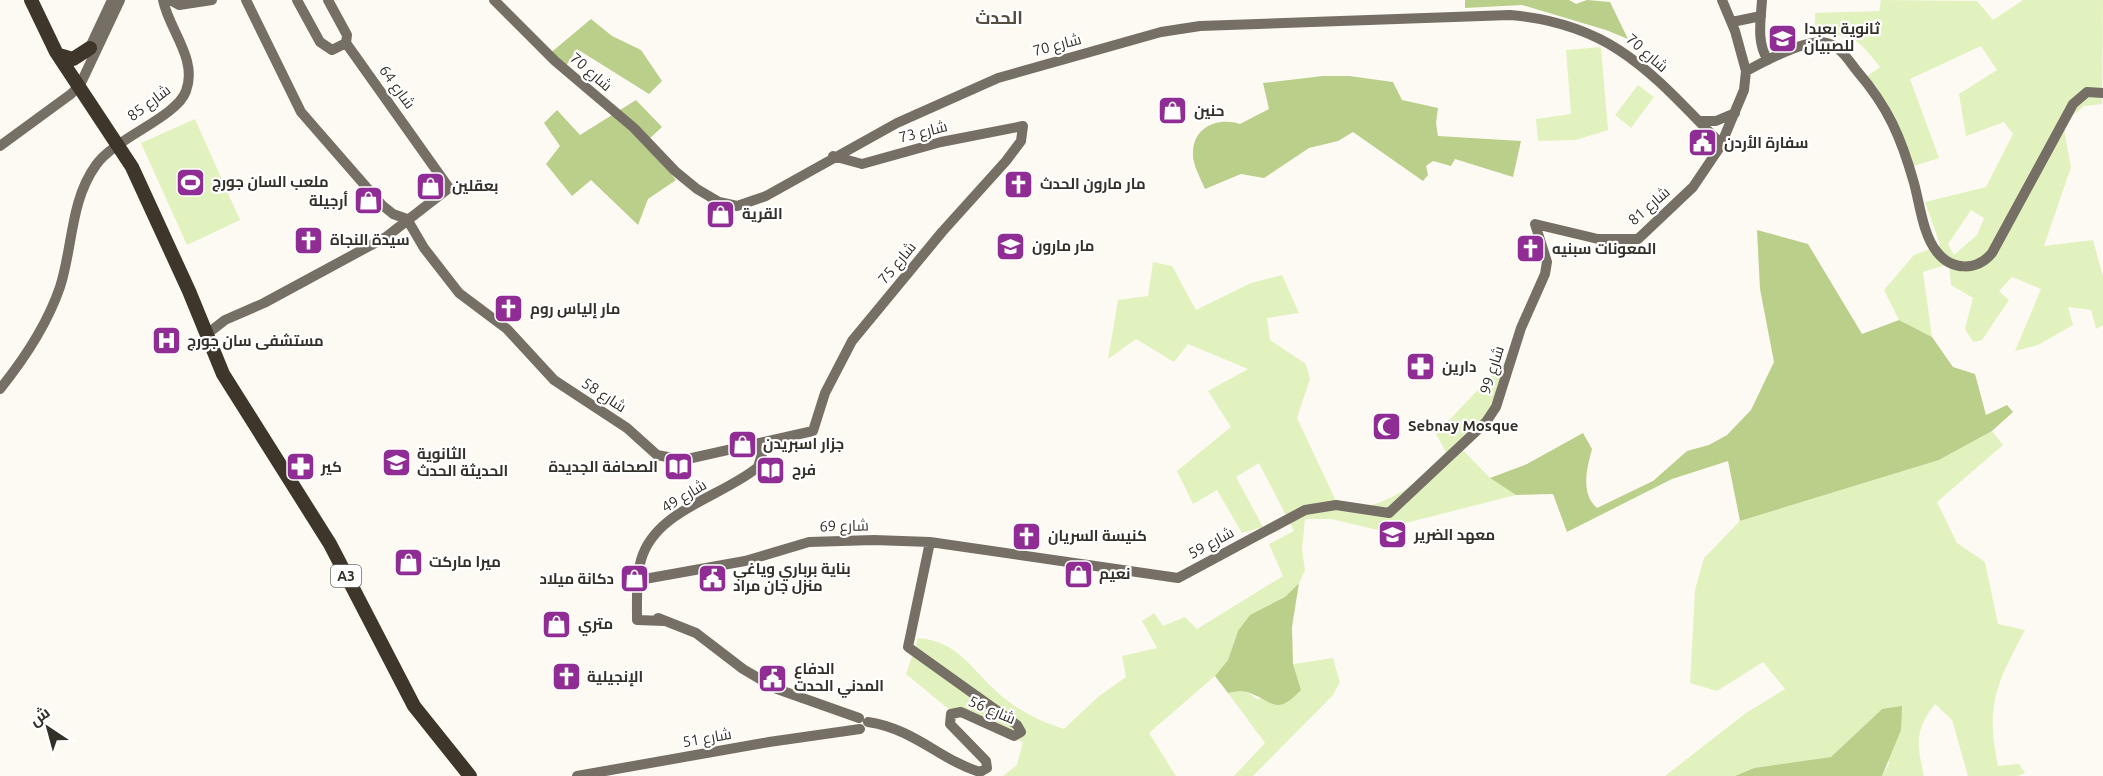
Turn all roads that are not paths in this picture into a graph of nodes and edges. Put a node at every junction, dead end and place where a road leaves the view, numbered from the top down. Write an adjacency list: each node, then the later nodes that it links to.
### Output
1 (31, 0): 18 (highway, A3)
2 (112, 0): 17 (street)
3 (120, 0): 21 (street)
4 (163, 0): 13 (street)
5 (212, 0): 12 (street)
6 (246, 0): 31 (street, شارع 58)
7 (297, 0): 16 (street)
8 (328, 0): 16 (street, شارع 64)
9 (494, 0): 30 (street, شارع 70)
10 (1722, 0): 15 (street)
11 (1762, 0): 14 (street)
12 (173, 2): 13 (street)
13 (166, 13): 27 (street, شارع 85)
14 (1761, 16): 15 (street); 19 (street)
15 (1732, 22): 20 (street)
16 (346, 43): 31 (street, شارع 64)
17 (90, 48): 18 (highway); 21 (street)
18 (59, 55): 21 (highway, A3)
19 (1768, 60): 20 (street); 22 (street)
20 (1746, 71): 23 (street, شارع 81)
21 (78, 81): 26 (street); 27 (highway, A3); 29 (street)
22 (2103, 93)
23 (1735, 114): 24 (street); 28 (street, شارع 81)
24 (1700, 121): 28 (street, شارع 70); 30 (street, شارع 70)
25 (1023, 126): 30 (street, شارع 73); 35 (street, شارع 75)
26 (0, 139)
27 (119, 143): 33 (highway, A3); 34 (street)
28 (1722, 144): 32 (street, شارع 81)
29 (0, 146)
30 (833, 156)
31 (403, 223): 33 (street); 36 (street, شارع 58)
32 (1535, 224): 37 (street, شارع 99)
33 (205, 328): 42 (highway, A3)
34 (0, 389)
35 (813, 431): 36 (street, شارع 58)
36 (760, 443): 40 (street, شارع 49)
37 (1379, 513): 39 (street, شارع 59)
38 (930, 542): 39 (street, شارع 69); 40 (street, شارع 69); 41 (street, شارع 56)
39 (1053, 560)
40 (639, 585): 41 (street)
41 (861, 725): 43 (street, شارع 51)
42 (470, 776)
43 (578, 776)

